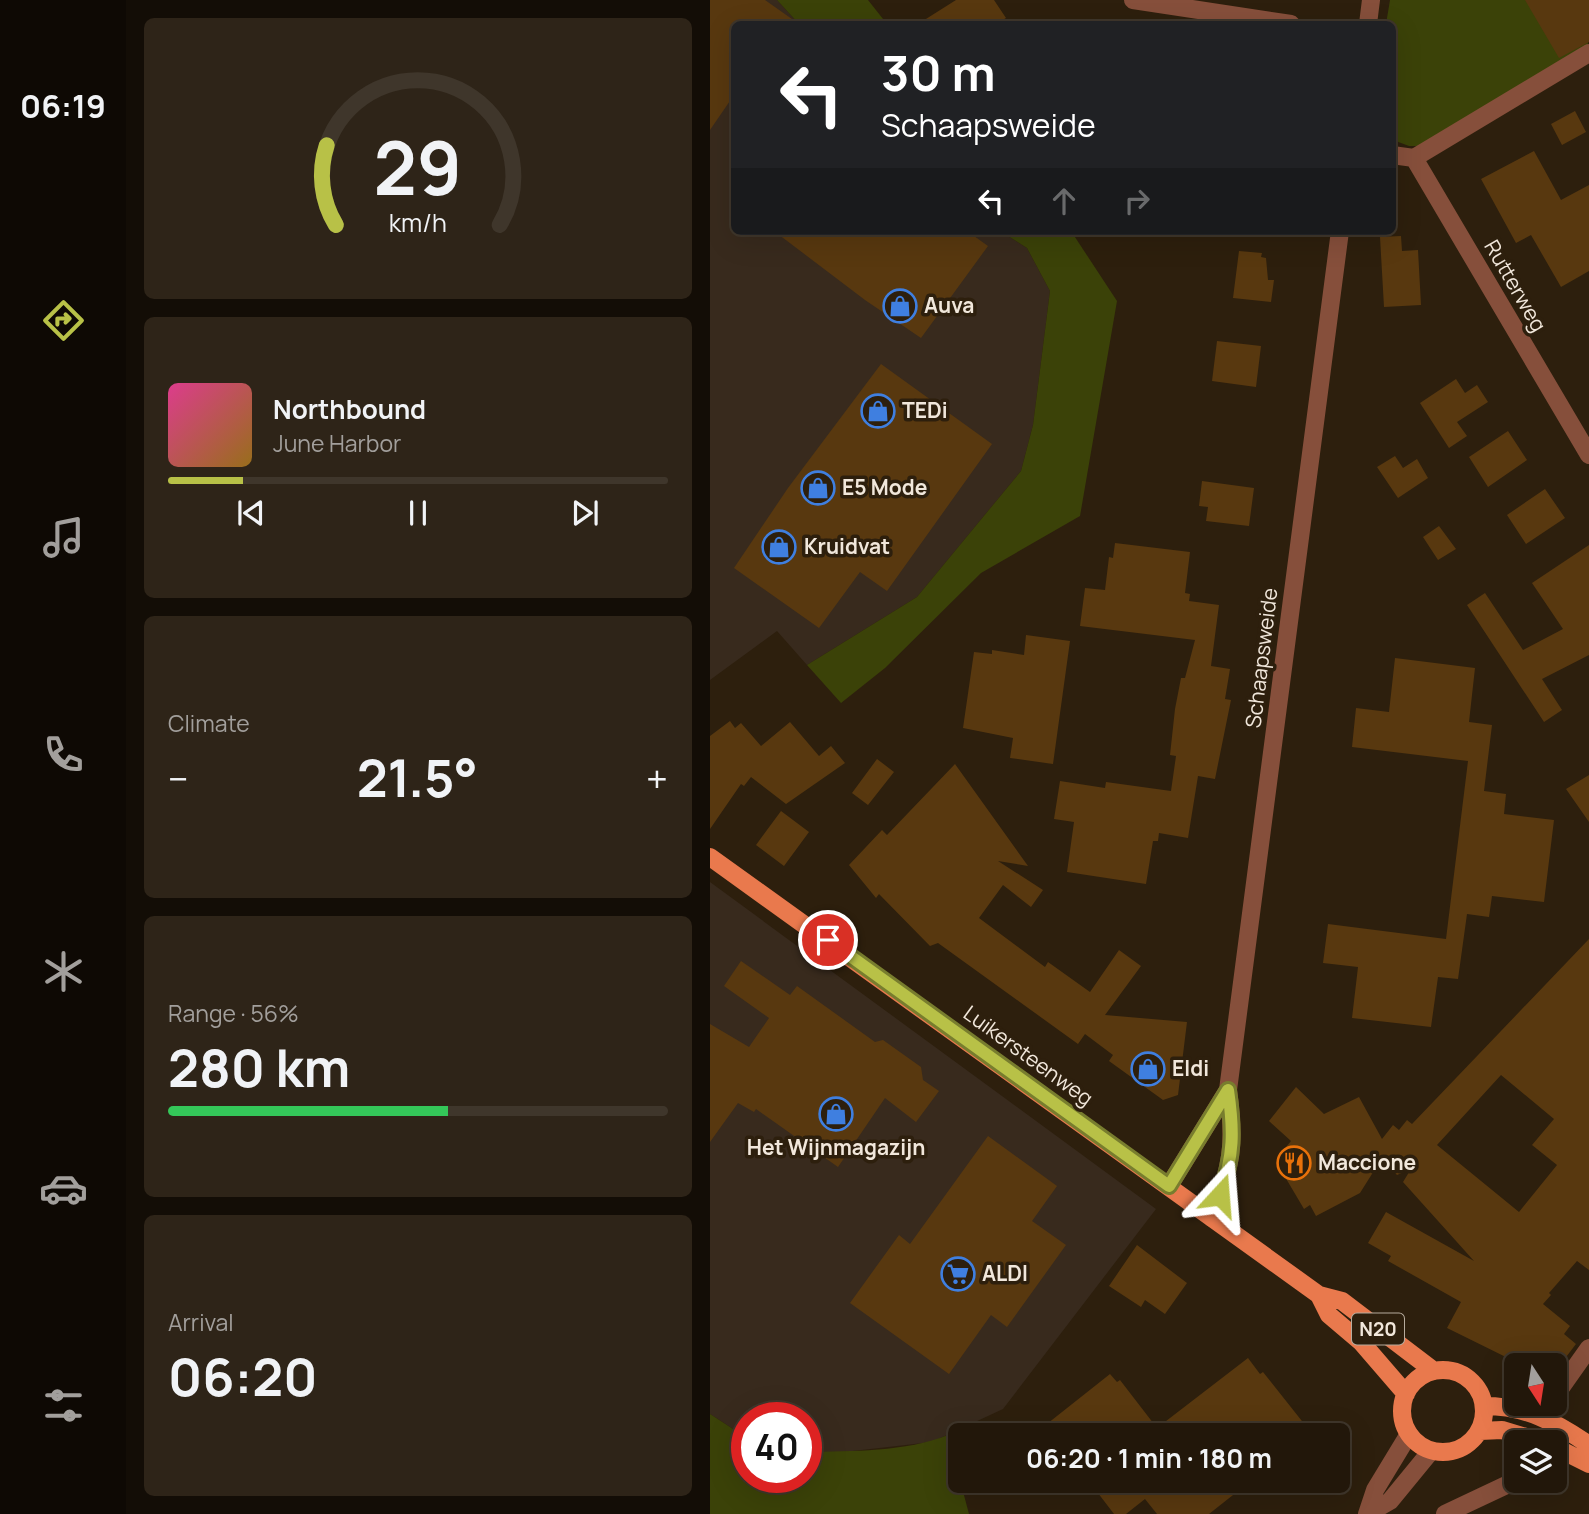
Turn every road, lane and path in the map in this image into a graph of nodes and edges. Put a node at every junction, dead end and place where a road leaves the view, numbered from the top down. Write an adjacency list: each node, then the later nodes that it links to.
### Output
1 (1133, 0): 3 (street)
2 (1371, 0): 4 (street)
3 (1271, 21)
4 (1368, 21)
5 (1588, 53): 7 (street)
6 (1396, 156): 7 (street)
7 (1414, 158): 9 (street, Rutterweg)
8 (1339, 235): 11 (street, Schaapsweide)
9 (1588, 455)
10 (710, 856): 12 (main road, Luikersteenweg / N20)
11 (1228, 1090): 12 (street, Schaapsweide); 13 (street, Schaapsweide)
12 (1169, 1186): 13 (main road, Luikersteenweg / N20)
13 (1212, 1218): 14 (main road, Luikersteenweg / N20)
14 (1319, 1295): 16 (main road, Luikersteenweg / N20); 18 (main road, Luikersteenweg / N20)
15 (1588, 1348): 17 (street)
16 (1434, 1371): 18 (main road); 19 (main road)
17 (1568, 1377)
18 (1406, 1394): 24 (main road)
19 (1485, 1406): 20 (main road); 22 (main road)
20 (1504, 1406)
21 (1554, 1416): 25 (main road)
22 (1480, 1431): 23 (main road); 26 (main road)
23 (1504, 1431)
24 (1409, 1434): 26 (main road); 30 (street)
25 (1588, 1445)
26 (1431, 1451): 30 (street)
27 (1567, 1453): 28 (main road)
28 (1588, 1464)
29 (1504, 1486): 31 (street)
30 (1374, 1512)
31 (1445, 1514)

